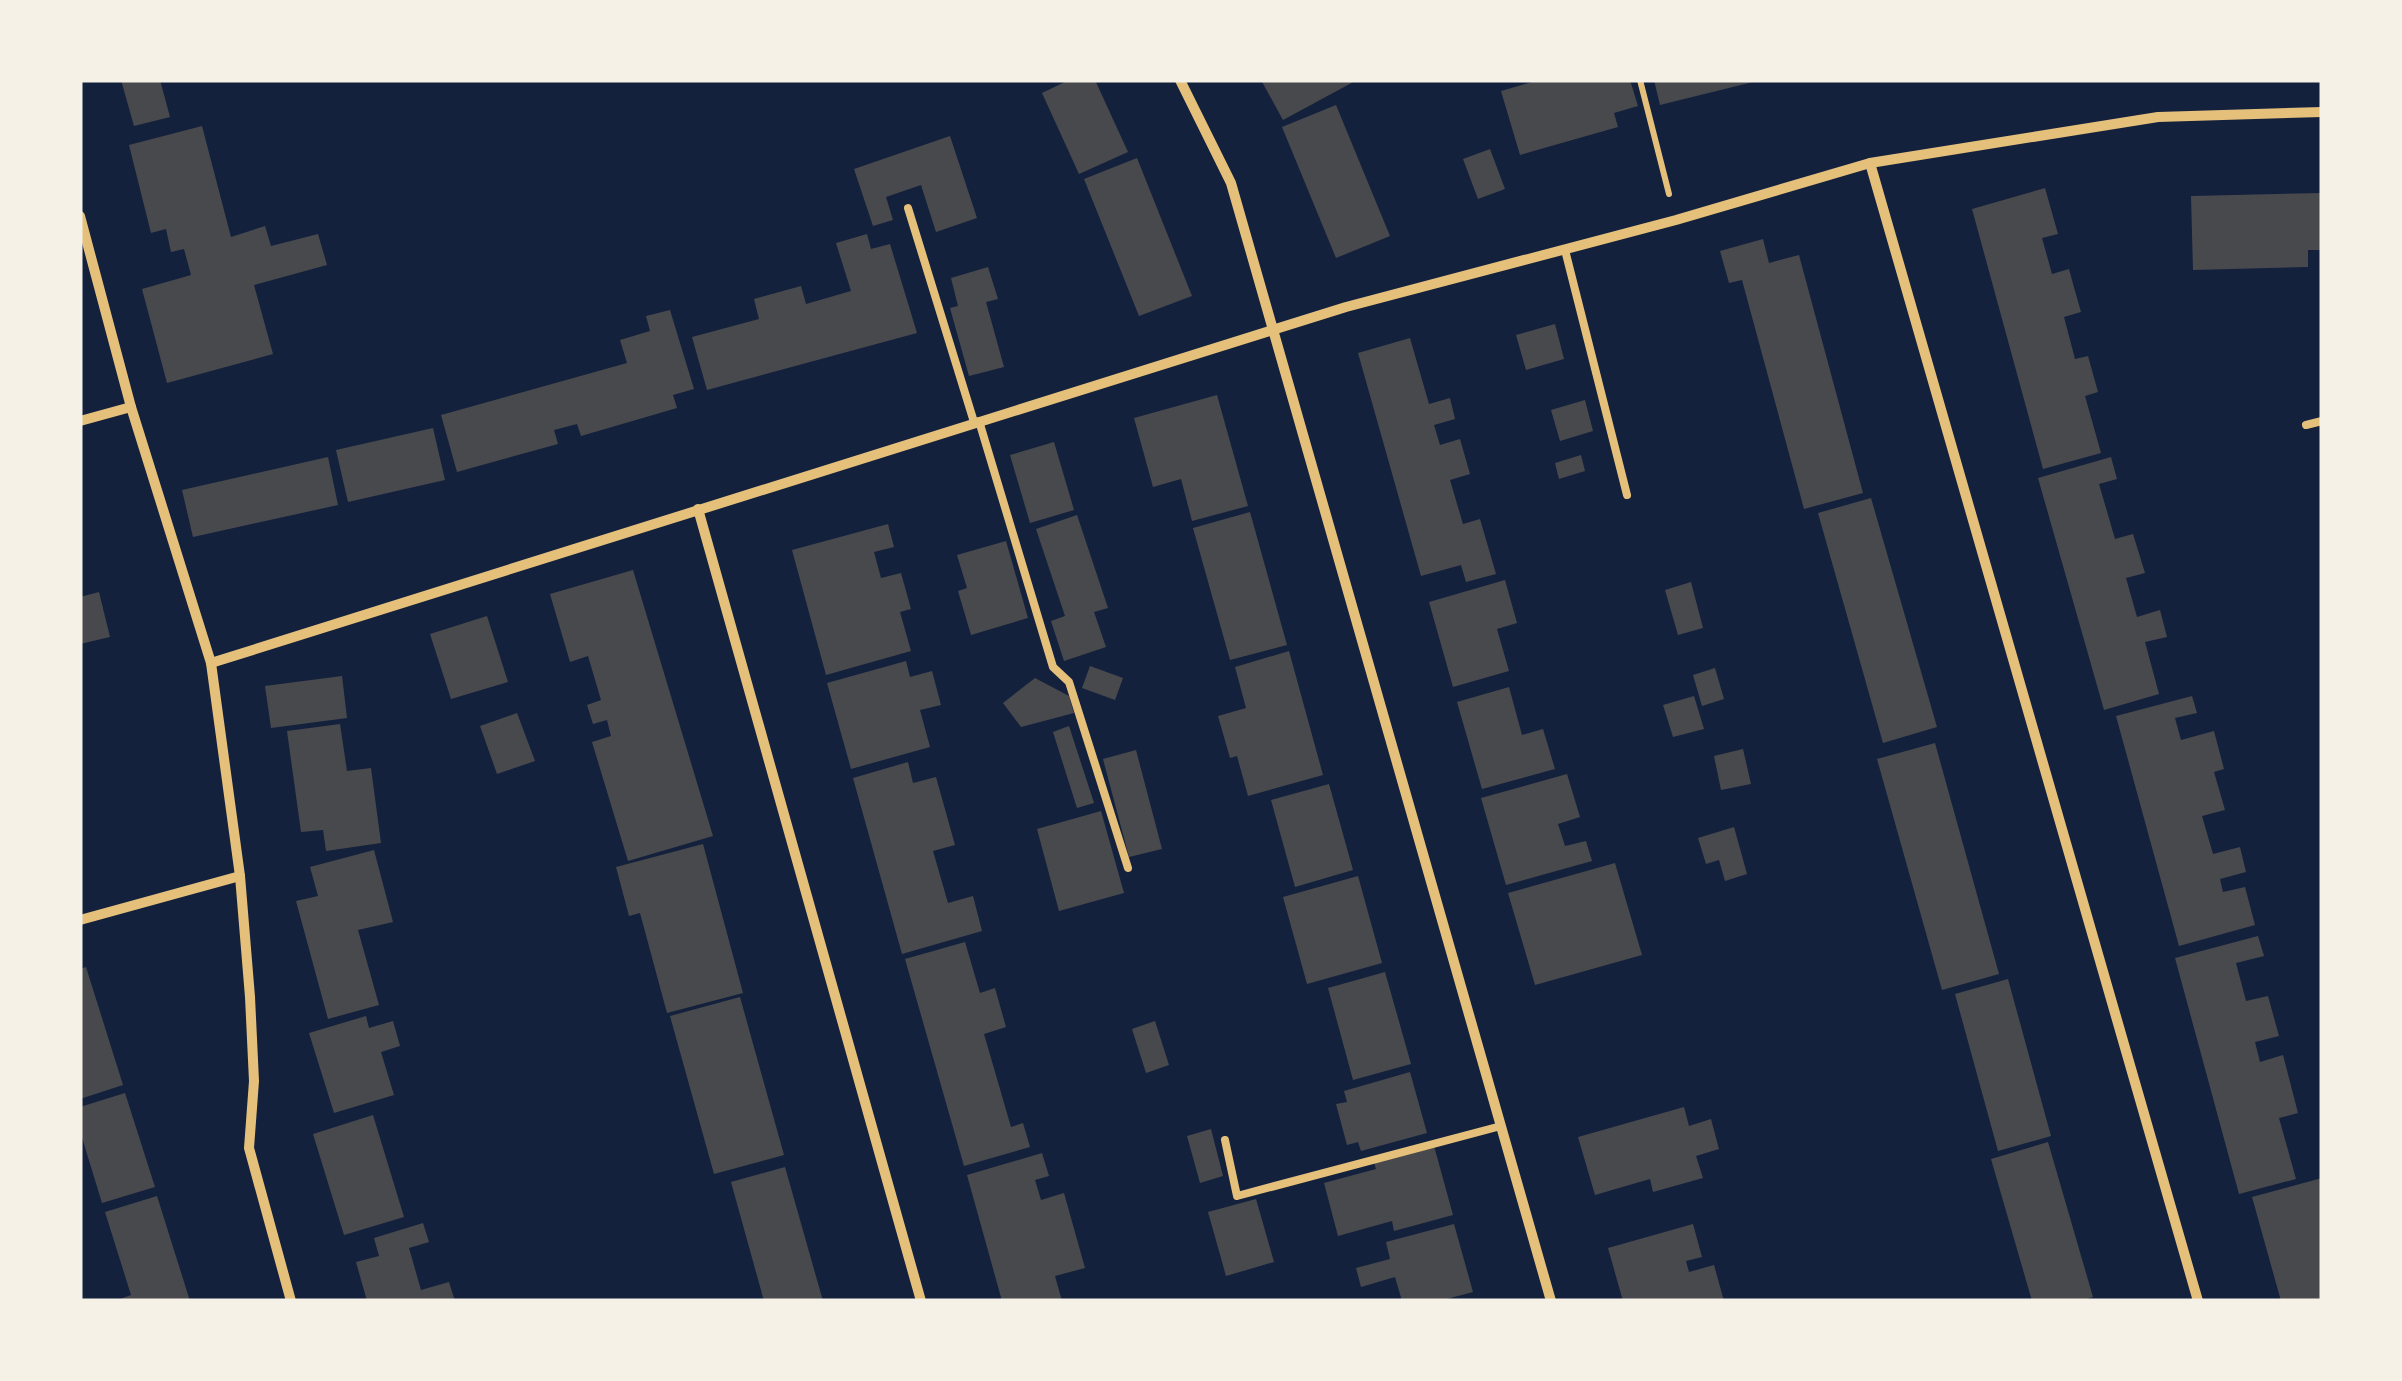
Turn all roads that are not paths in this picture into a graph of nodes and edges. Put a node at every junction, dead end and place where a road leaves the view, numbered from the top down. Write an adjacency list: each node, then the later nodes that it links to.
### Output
1 (1180, 80): 7 (street)
2 (2322, 112): 3 (street)
3 (1870, 163): 6 (street); 24 (street)
4 (908, 208): 11 (lane)
5 (80, 216): 8 (street)
6 (1565, 250): 7 (street); 13 (lane)
7 (1273, 330): 11 (street); 19 (street)
8 (131, 407): 10 (street); 15 (street)
9 (2322, 420): 12 (lane)
10 (80, 421)
11 (977, 422): 14 (street); 16 (lane)
12 (2306, 424)
13 (1626, 495)
14 (698, 508): 15 (street); 22 (street)
15 (211, 663): 17 (street)
16 (1128, 868)
17 (240, 876): 18 (street); 21 (street)
18 (80, 920)
19 (1501, 1126): 20 (lane); 23 (street)
20 (1225, 1140)
21 (291, 1301)
22 (921, 1301)
23 (1551, 1301)
24 (2198, 1301)

